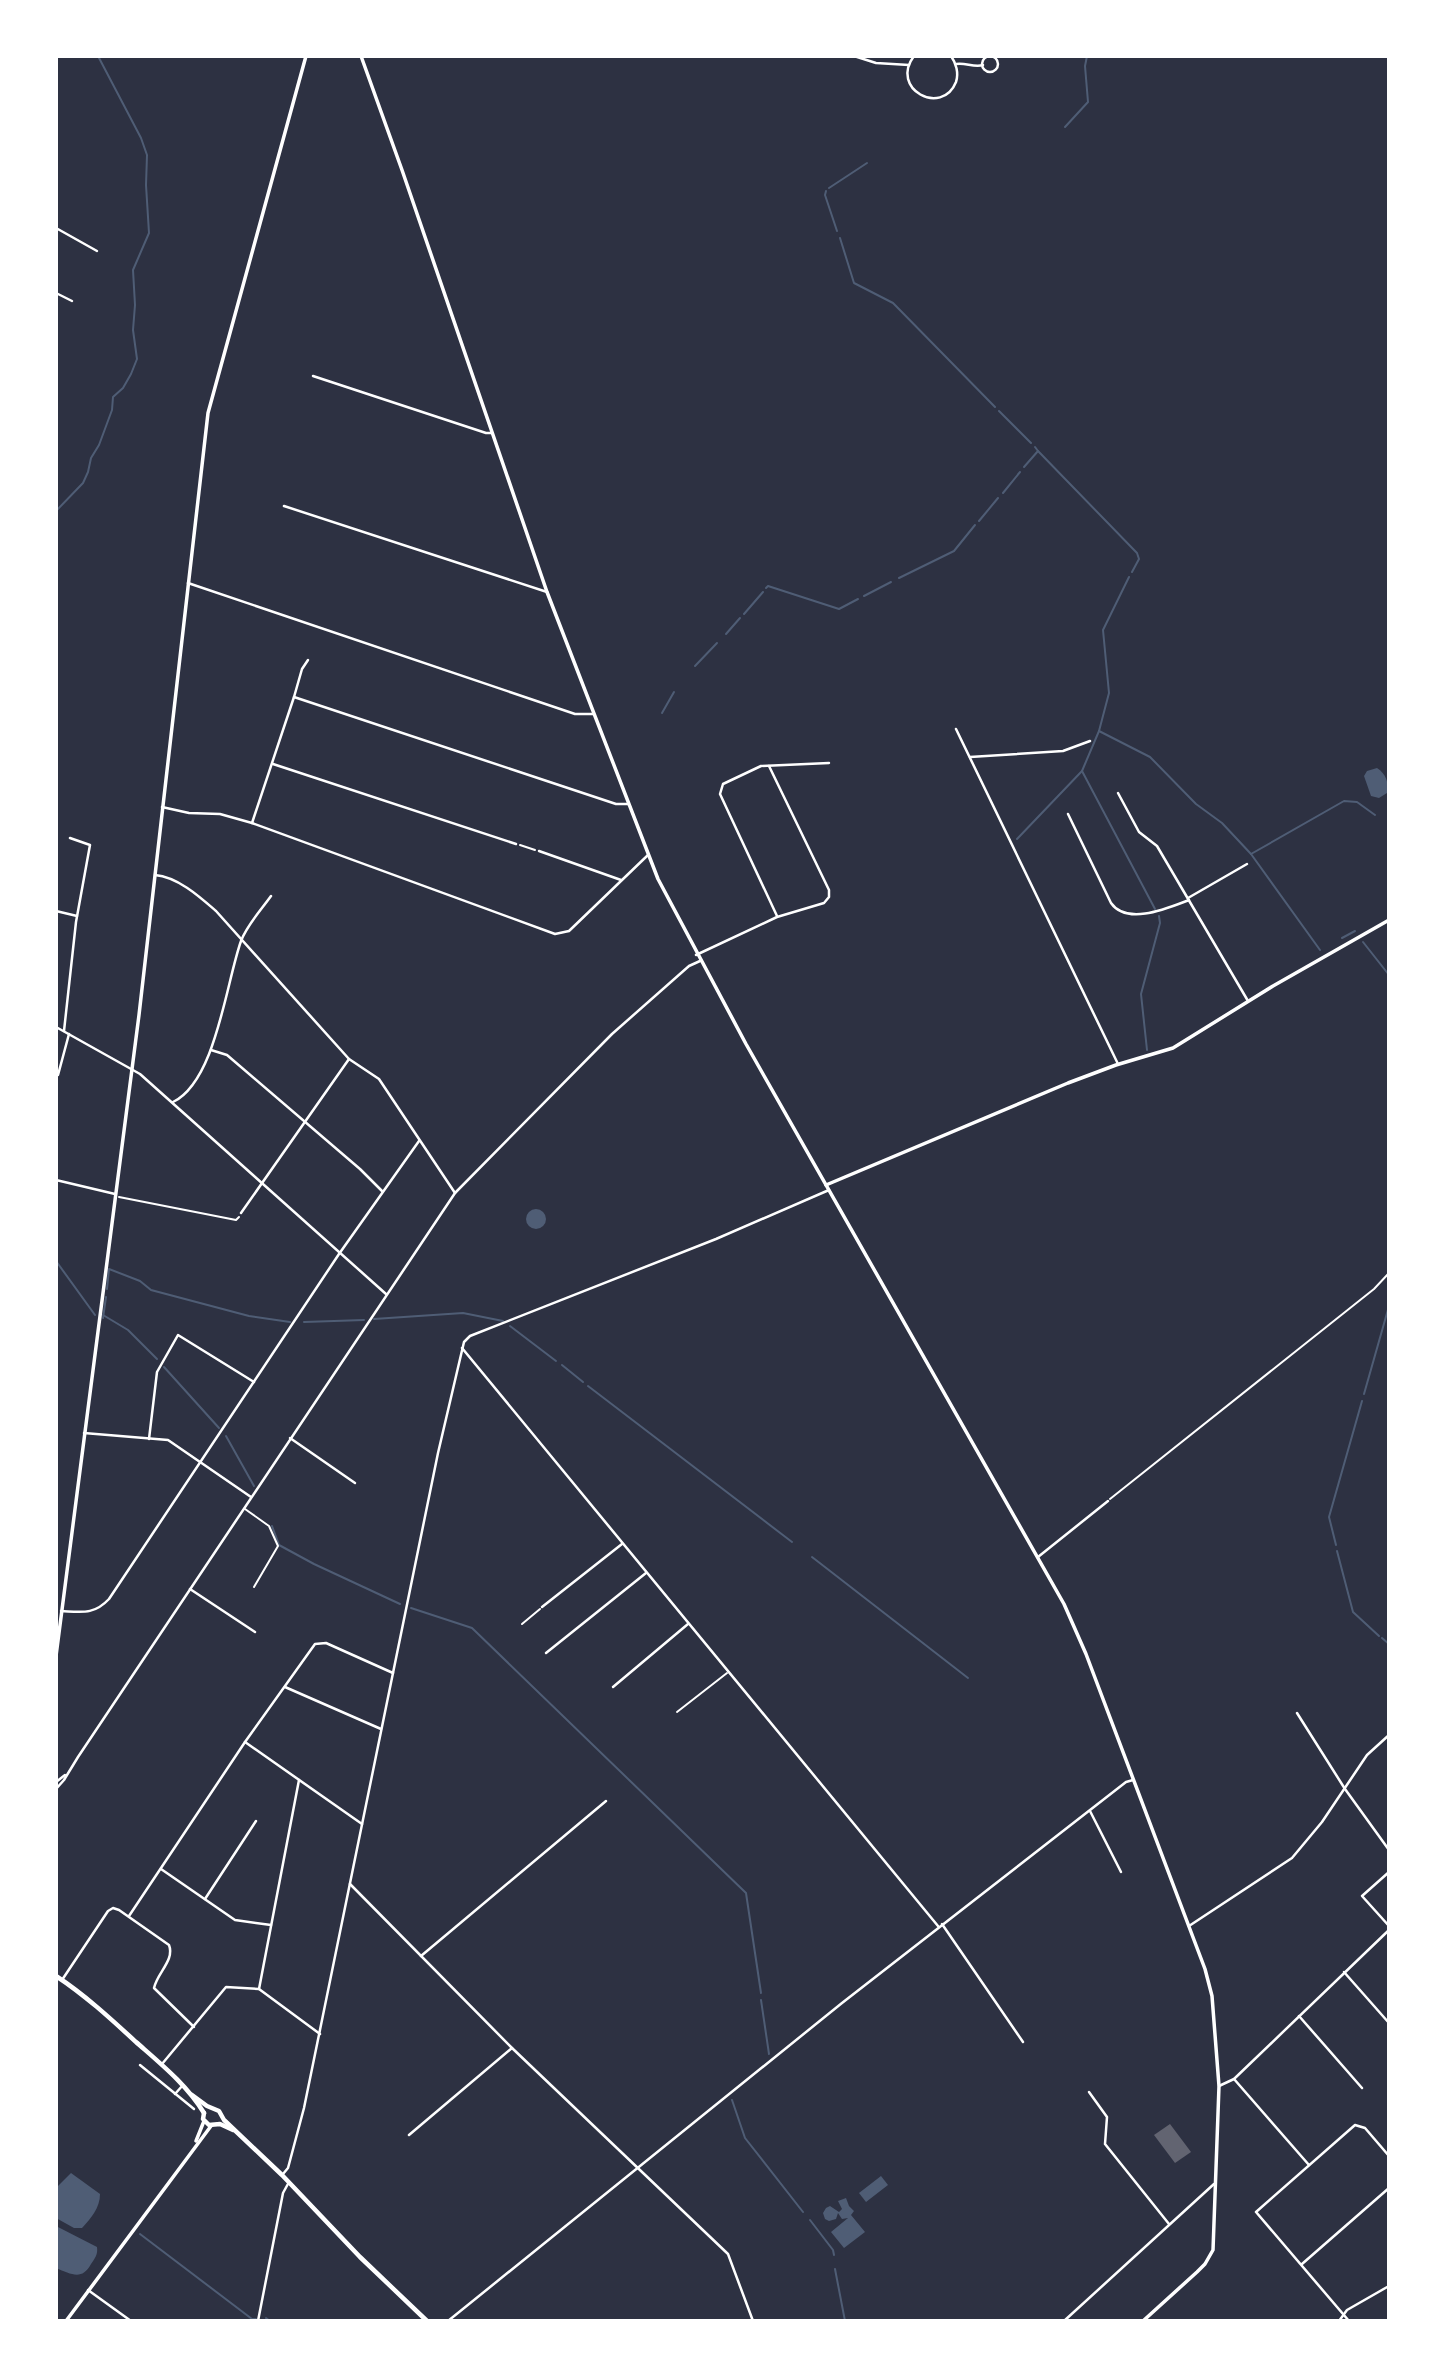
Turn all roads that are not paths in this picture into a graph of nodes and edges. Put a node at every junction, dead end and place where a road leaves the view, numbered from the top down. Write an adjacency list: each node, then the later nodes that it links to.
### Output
1 (306, 56): 16 (street)
2 (361, 56): 14 (street)
3 (854, 56): 7 (street)
4 (914, 56): 7 (street)
5 (951, 56): 6 (street)
6 (956, 64): 7 (street); 8 (street)
7 (909, 65)
8 (983, 65): 8 (street)
9 (56, 228): 10 (street)
10 (97, 251)
11 (56, 293): 12 (street)
12 (72, 301)
13 (313, 376): 14 (street)
14 (492, 433): 17 (street)
15 (284, 506): 17 (street)
16 (188, 583): 20 (street); 29 (street)
17 (547, 592): 20 (street)
18 (308, 660): 19 (street)
19 (294, 697): 24 (street); 28 (street)
20 (593, 714): 28 (street)
21 (956, 729): 23 (street)
22 (1090, 741): 23 (street)
23 (970, 757): 54 (street)
24 (273, 764): 31 (street); 33 (street)
25 (829, 764): 26 (street)
26 (769, 766): 43 (street); 43 (street)
27 (1118, 793): 40 (street)
28 (628, 804): 35 (street)
29 (162, 807): 31 (street); 37 (street)
30 (1068, 814): 40 (street)
31 (252, 823): 38 (street)
32 (70, 838): 42 (street)
33 (516, 844)
34 (539, 851): 38 (street)
35 (648, 855): 38 (street); 46 (street)
36 (1247, 864): 40 (street)
37 (155, 875): 45 (street); 55 (street)
38 (621, 880)
39 (271, 896): 45 (street)
40 (1189, 899): 48 (street)
41 (56, 911): 42 (street)
42 (77, 916): 50 (street)
43 (777, 916): 46 (street)
44 (1389, 920): 48 (street)
45 (242, 938): 52 (street); 53 (street)
46 (696, 954): 47 (street)
47 (700, 961): 62 (street); 64 (street)
48 (1248, 1001): 54 (street)
49 (56, 1027): 50 (street)
50 (64, 1031): 51 (street)
51 (69, 1034): 55 (street); 56 (street)
52 (211, 1050): 57 (street); 58 (street)
53 (349, 1059): 58 (street); 59 (street)
54 (1118, 1064): 62 (street)
55 (132, 1069): 57 (street); 65 (street)
56 (58, 1076)
57 (173, 1102): 61 (street)
58 (305, 1122): 61 (street); 63 (street)
59 (419, 1141): 63 (street); 64 (street)
60 (56, 1180): 65 (street)
61 (262, 1184): 66 (street); 67 (street)
62 (828, 1187): 69 (street); 80 (street)
63 (382, 1191): 67 (street)
64 (455, 1193): 68 (street)
65 (115, 1195): 71 (street)
66 (241, 1213)
67 (339, 1254): 68 (street); 70 (street)
68 (386, 1294): 72 (street)
69 (462, 1348): 79 (street); 90 (street)
70 (254, 1382): 73 (street); 74 (street)
71 (84, 1433): 73 (street); 85 (street)
72 (290, 1438): 75 (street); 76 (street)
73 (149, 1439): 74 (street)
74 (202, 1462): 76 (street); 85 (street)
75 (355, 1483)
76 (251, 1497): 78 (street)
77 (1108, 1501): 80 (street)
78 (244, 1509): 82 (lane); 83 (street)
79 (622, 1544): 81 (street); 84 (street)
80 (1038, 1558): 101 (street)
81 (646, 1573): 86 (street); 88 (street)
82 (254, 1587)
83 (190, 1589): 87 (street); 99 (street)
84 (542, 1607)
85 (61, 1611): 89 (street)
86 (688, 1624): 91 (street); 92 (street)
87 (255, 1632)
88 (546, 1653)
89 (56, 1656)
90 (393, 1673): 93 (street); 96 (street)
91 (728, 1673): 94 (lane); 117 (street)
92 (613, 1686)
93 (285, 1687): 96 (street); 98 (street)
94 (677, 1712)
95 (1297, 1713): 104 (street)
96 (382, 1730): 108 (street)
97 (1389, 1735): 104 (street)
98 (245, 1742): 100 (street); 110 (street)
99 (67, 1773): 102 (street); 103 (street)
100 (299, 1780): 108 (street); 116 (street)
101 (1133, 1780): 106 (street); 118 (street)
102 (56, 1782)
103 (56, 1789)
104 (1345, 1789): 109 (street); 118 (street)
105 (606, 1801): 120 (street)
106 (1090, 1811): 111 (street); 117 (street)
107 (256, 1821): 114 (street)
108 (362, 1824): 113 (street)
109 (1389, 1850)
110 (161, 1868): 114 (street); 115 (street)
111 (1121, 1872)
112 (1389, 1872): 119 (street)
113 (350, 1884): 120 (street); 128 (street)
114 (205, 1899): 116 (street)
115 (129, 1916): 123 (street); 127 (street)
116 (271, 1925): 124 (street)
117 (940, 1926): 129 (street); 152 (street)
118 (1189, 1926): 135 (street)
119 (1389, 1928): 121 (street)
120 (421, 1956): 130 (street)
121 (1344, 1972): 125 (street); 126 (street)
122 (56, 1976): 123 (main road)
123 (62, 1980): 131 (main road)
124 (260, 1989): 127 (street); 128 (street)
125 (1299, 2016): 133 (street); 136 (street)
126 (1389, 2023)
127 (194, 2027): 131 (street)
128 (320, 2034): 153 (street)
129 (1023, 2042)
130 (512, 2048): 148 (street); 152 (street)
131 (162, 2064): 134 (main road)
132 (140, 2065): 138 (street)
133 (1234, 2079): 135 (street); 151 (street)
134 (183, 2085): 138 (street); 139 (main road)
135 (1219, 2086): 155 (street)
136 (1362, 2088)
137 (1089, 2092): 157 (street)
138 (175, 2094): 141 (street)
139 (192, 2095): 140 (main road); 142 (main road)
140 (212, 2108): 142 (main road); 143 (main road)
141 (194, 2109)
142 (204, 2113): 144 (main road)
143 (222, 2117): 145 (main road); 147 (main road)
144 (204, 2121): 146 (main road); 149 (street)
145 (217, 2125): 146 (main road); 147 (main road)
146 (211, 2126): 149 (street)
147 (235, 2131): 153 (main road)
148 (409, 2135)
149 (194, 2147): 160 (street)
150 (1389, 2156): 151 (street)
151 (1309, 2165): 158 (street)
152 (636, 2168): 166 (street); 167 (street)
153 (282, 2175): 154 (main road)
154 (289, 2182): 164 (street); 165 (main road)
155 (1217, 2182): 157 (street); 169 (street)
156 (1389, 2188): 158 (street)
157 (1170, 2224): 168 (street)
158 (1301, 2264): 161 (street)
159 (1389, 2286): 161 (street)
160 (88, 2290): 162 (street); 163 (street)
161 (1343, 2314): 170 (street); 171 (street)
162 (66, 2321)
163 (131, 2321)
164 (258, 2321)
165 (427, 2321)
166 (447, 2321)
167 (752, 2321)
168 (1064, 2321)
169 (1143, 2321)
170 (1339, 2321)
171 (1349, 2321)

